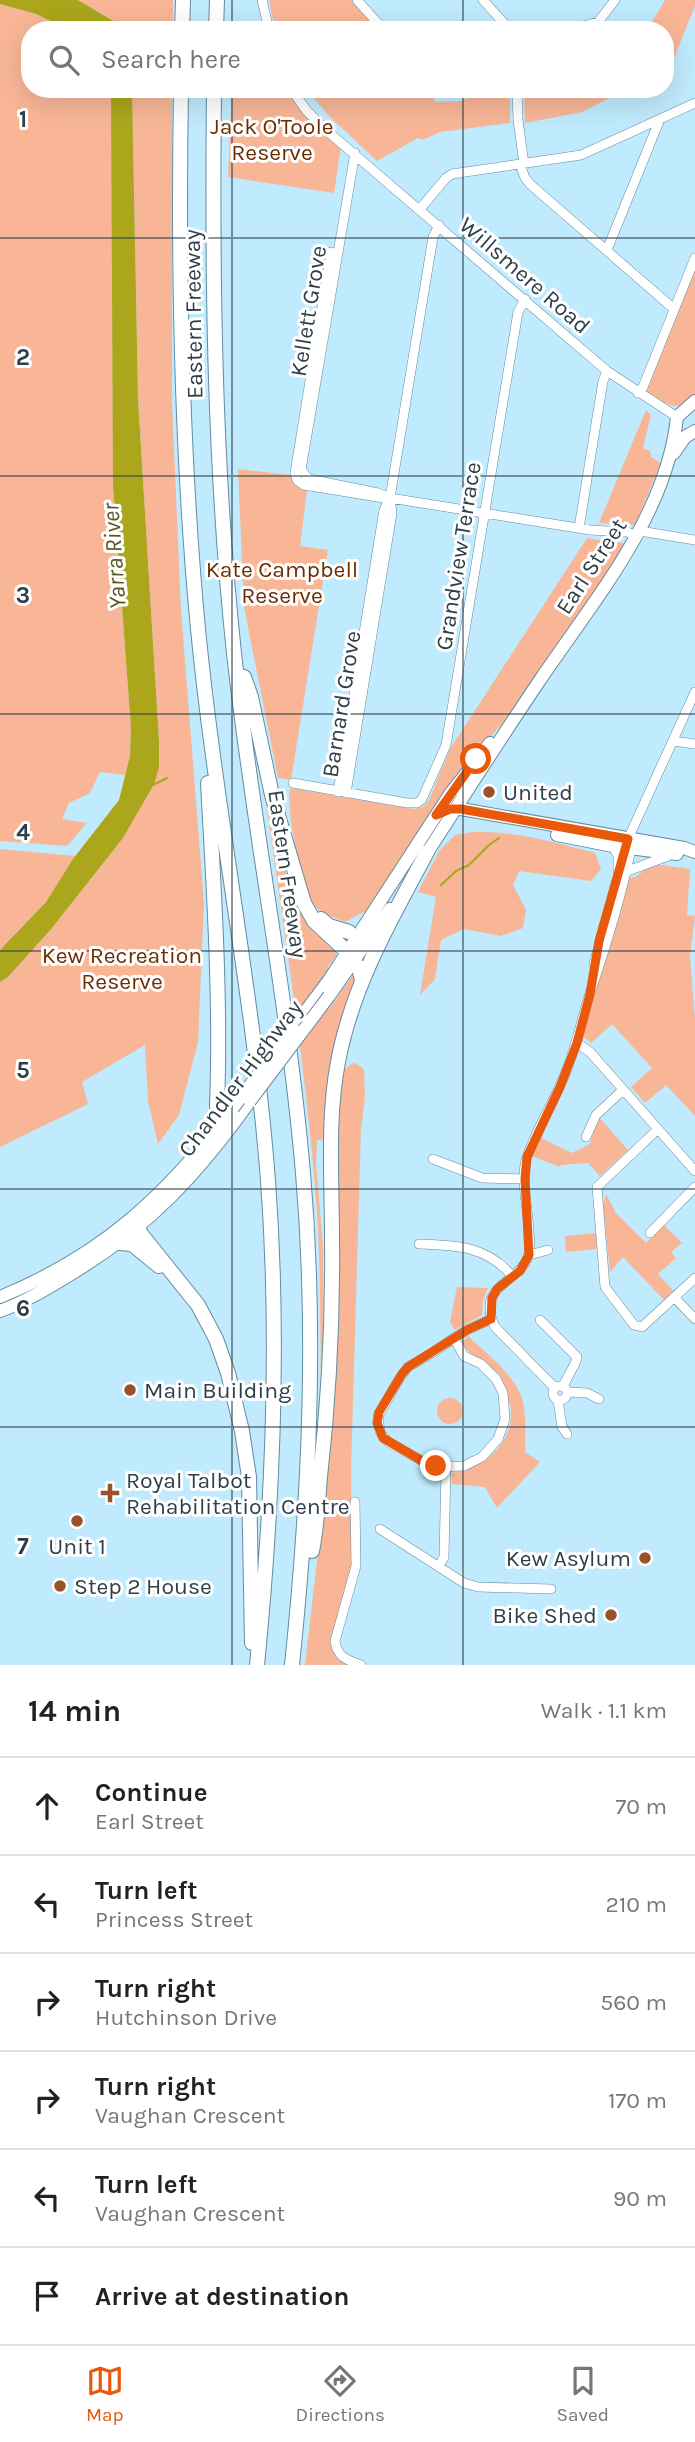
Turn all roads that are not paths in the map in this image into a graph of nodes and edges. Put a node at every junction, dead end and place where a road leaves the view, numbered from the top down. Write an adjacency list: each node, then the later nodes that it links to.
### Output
1 (183, 0): 8 (highway)
2 (217, 0): 9 (highway)
3 (257, 0): 10 (street)
4 (262, 0): 11 (street)
5 (357, 0): 12 (street)
6 (483, 0): 13 (street)
7 (612, 1): 14 (street)
8 (182, 21)
9 (216, 21)
10 (261, 21)
11 (267, 21)
12 (376, 21)
13 (502, 21)
14 (599, 21)
15 (181, 98): 44 (highway, Eastern Freeway)
16 (214, 98): 41 (highway, Eastern Freeway)
17 (298, 98): 22 (street)
18 (305, 98): 22 (street)
19 (517, 98): 24 (street)
20 (695, 103): 21 (street)
21 (660, 119): 24 (street); 27 (street)
22 (338, 138): 23 (street, Willsmere Road)
23 (352, 151): 25 (street, Willsmere Road); 36 (street, Kellett Grove); 36 (street, Kellett Grove)
24 (522, 164): 25 (street); 27 (street)
25 (420, 209): 26 (street, Willsmere Road)
26 (439, 225): 29 (street, Willsmere Road); 36 (street, Barnard Grove)
27 (607, 250): 30 (street)
28 (695, 258): 30 (street)
29 (525, 299): 31 (street, Willsmere Road); 37 (street, Grandview Terrace)
30 (674, 309): 32 (street)
31 (607, 371): 32 (street, Willsmere Road); 38 (street)
32 (638, 393): 33 (street, Willsmere Road)
33 (686, 413): 34 (main road); 35 (main road, Earl Street)
34 (693, 432): 35 (main road, Earl Street)
35 (666, 465): 39 (main road, Earl Street)
36 (390, 498): 37 (street); 48 (street, Barnard Grove)
37 (484, 513): 38 (street); 48 (street, Grandview Terrace)
38 (579, 528): 39 (street)
39 (639, 533): 40 (street); 42 (main road, Earl Street)
40 (695, 540)
41 (234, 653): 57 (highway); 94 (highway, Eastern Freeway)
42 (538, 683): 49 (main road, Earl Street); 50 (main road, Earl Street)
43 (695, 692): 45 (street)
44 (211, 741): 63 (highway); 96 (highway, Eastern Freeway)
45 (673, 741): 46 (street); 52 (street)
46 (695, 744)
47 (293, 783): 48 (street)
48 (342, 792)
49 (455, 809): 50 (main road); 51 (main road, Chandler Highway); 52 (main road)
50 (436, 815): 58 (main road, Chandler Highway)
51 (440, 832): 52 (main road); 53 (main road, Chandler Highway)
52 (626, 844): 54 (main road); 55 (main road); 56 (street); 56 (street)
53 (427, 852): 59 (main road, Chandler Highway); 60 (highway)
54 (695, 852): 55 (main road)
55 (680, 855): 56 (street)
56 (622, 874): 61 (street)
57 (299, 890): 58 (highway); 59 (highway)
58 (355, 932): 59 (main road, Chandler Highway)
59 (347, 954): 60 (highway); 63 (main road, Chandler Highway, bridge); 63 (main road, Chandler Highway, bridge)
60 (362, 981): 94 (highway)
61 (577, 1043): 62 (street); 69 (street)
62 (623, 1090): 64 (street); 65 (street)
63 (229, 1110): 67 (main road, Chandler Highway); 67 (main road, Chandler Highway)
64 (658, 1129): 68 (street); 81 (street)
65 (586, 1137)
66 (433, 1159): 69 (street)
67 (197, 1161): 71 (main road, Chandler Highway)
68 (695, 1171)
69 (525, 1179): 76 (street)
70 (695, 1187): 72 (street)
71 (136, 1223): 73 (main road, Chandler Highway); 79 (highway); 80 (main road, Chandler Highway)
72 (650, 1233)
73 (120, 1243): 79 (highway); 82 (main road, Chandler Highway)
74 (419, 1244): 77 (street)
75 (548, 1250): 76 (street)
76 (529, 1255): 77 (street)
77 (512, 1276): 83 (street)
78 (695, 1278): 81 (street)
79 (180, 1281): 96 (highway)
80 (0, 1297)
81 (674, 1297): 84 (street)
82 (0, 1311)
83 (491, 1319): 86 (street); 87 (street)
84 (695, 1319)
85 (540, 1320): 87 (street)
86 (454, 1338): 90 (street); 90 (street)
87 (562, 1389): 88 (street); 89 (street)
88 (599, 1399)
89 (567, 1434)
90 (446, 1468): 93 (street)
91 (355, 1502): 98 (street)
92 (380, 1529): 93 (street)
93 (439, 1566): 95 (street)
94 (300, 1589): 97 (highway, Eastern Freeway)
95 (551, 1589)
96 (257, 1665)
97 (292, 1665)
98 (361, 1665)

